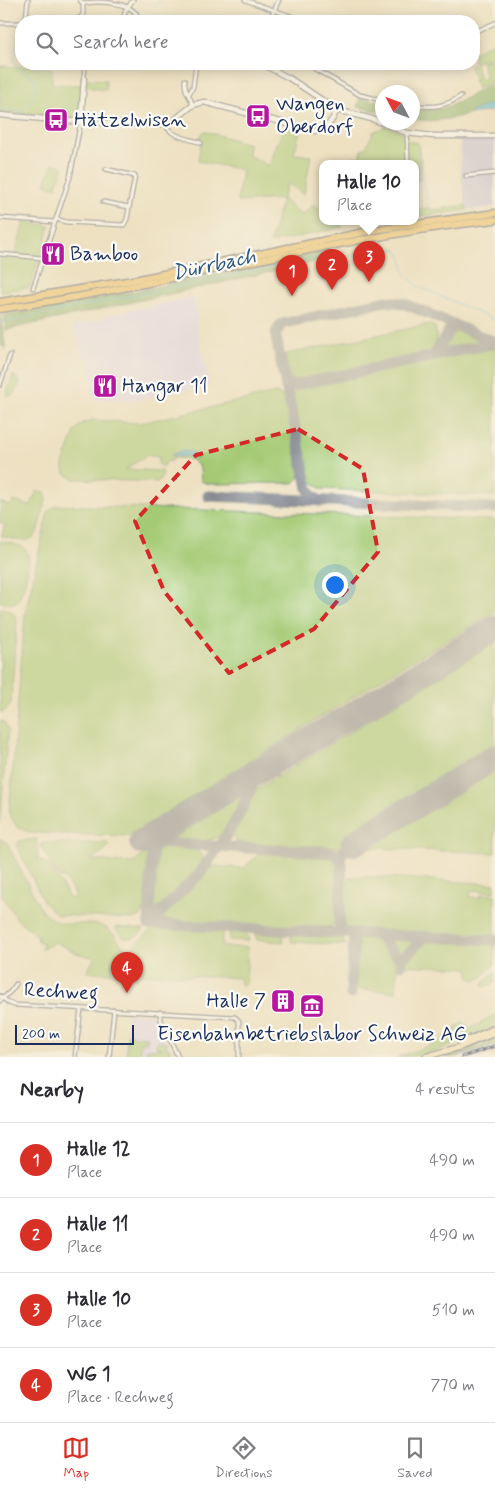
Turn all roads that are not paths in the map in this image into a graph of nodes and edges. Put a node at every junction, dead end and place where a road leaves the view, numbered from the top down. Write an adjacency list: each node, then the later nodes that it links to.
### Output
1 (28, 0): 12 (street)
2 (80, 0): 8 (street)
3 (128, 0): 9 (street)
4 (133, 0): 9 (street)
5 (245, 0): 10 (street)
6 (279, 0): 10 (street)
7 (91, 1): 8 (street); 9 (street)
8 (83, 4): 13 (street)
9 (127, 7): 11 (street); 14 (street)
10 (273, 10): 15 (street); 16 (street)
11 (136, 14)
12 (26, 15)
13 (82, 15)
14 (125, 15)
15 (271, 15)
16 (288, 15)
17 (15, 22): 18 (street)
18 (0, 23)
19 (495, 23): 20 (street)
20 (480, 29)
21 (85, 70): 25 (street)
22 (195, 70): 27 (street)
23 (274, 70): 32 (street)
24 (317, 70): 29 (street)
25 (84, 79): 34 (street)
26 (185, 80): 27 (street)
27 (190, 94): 30 (street)
28 (461, 96): 31 (street)
29 (375, 98)
30 (192, 105): 32 (street); 35 (street)
31 (420, 107)
32 (337, 110): 36 (street)
33 (0, 115): 34 (street)
34 (81, 121): 35 (street); 48 (street)
35 (165, 124): 38 (street)
36 (407, 133): 37 (street); 39 (street)
37 (495, 136)
38 (201, 143)
39 (408, 160)
40 (106, 170): 44 (street)
41 (495, 173): 42 (street)
42 (466, 176)
43 (103, 202): 44 (street)
44 (129, 207): 48 (street)
45 (495, 213): 49 (highway)
46 (0, 218): 48 (street)
47 (495, 220): 55 (highway)
48 (55, 221): 52 (street)
49 (419, 222)
50 (404, 225): 54 (highway)
51 (0, 254): 52 (street)
52 (42, 258): 53 (street)
53 (33, 288)
54 (0, 302)
55 (0, 309)
56 (10, 354): 57 (street)
57 (0, 385)
58 (16, 984): 59 (street)
59 (2, 997): 60 (street, Rechweg); 61 (street, Rechweg)
60 (0, 1001)
61 (81, 1009): 62 (street, Rechweg); 67 (street)
62 (114, 1010): 63 (street, Rechweg); 68 (street)
63 (160, 1012): 69 (street); 70 (street, Rechweg)
64 (495, 1028): 66 (main road)
65 (495, 1033): 66 (main road)
66 (444, 1051): 71 (main road)
67 (75, 1057)
68 (109, 1057)
69 (178, 1057)
70 (239, 1057)
71 (425, 1057)

